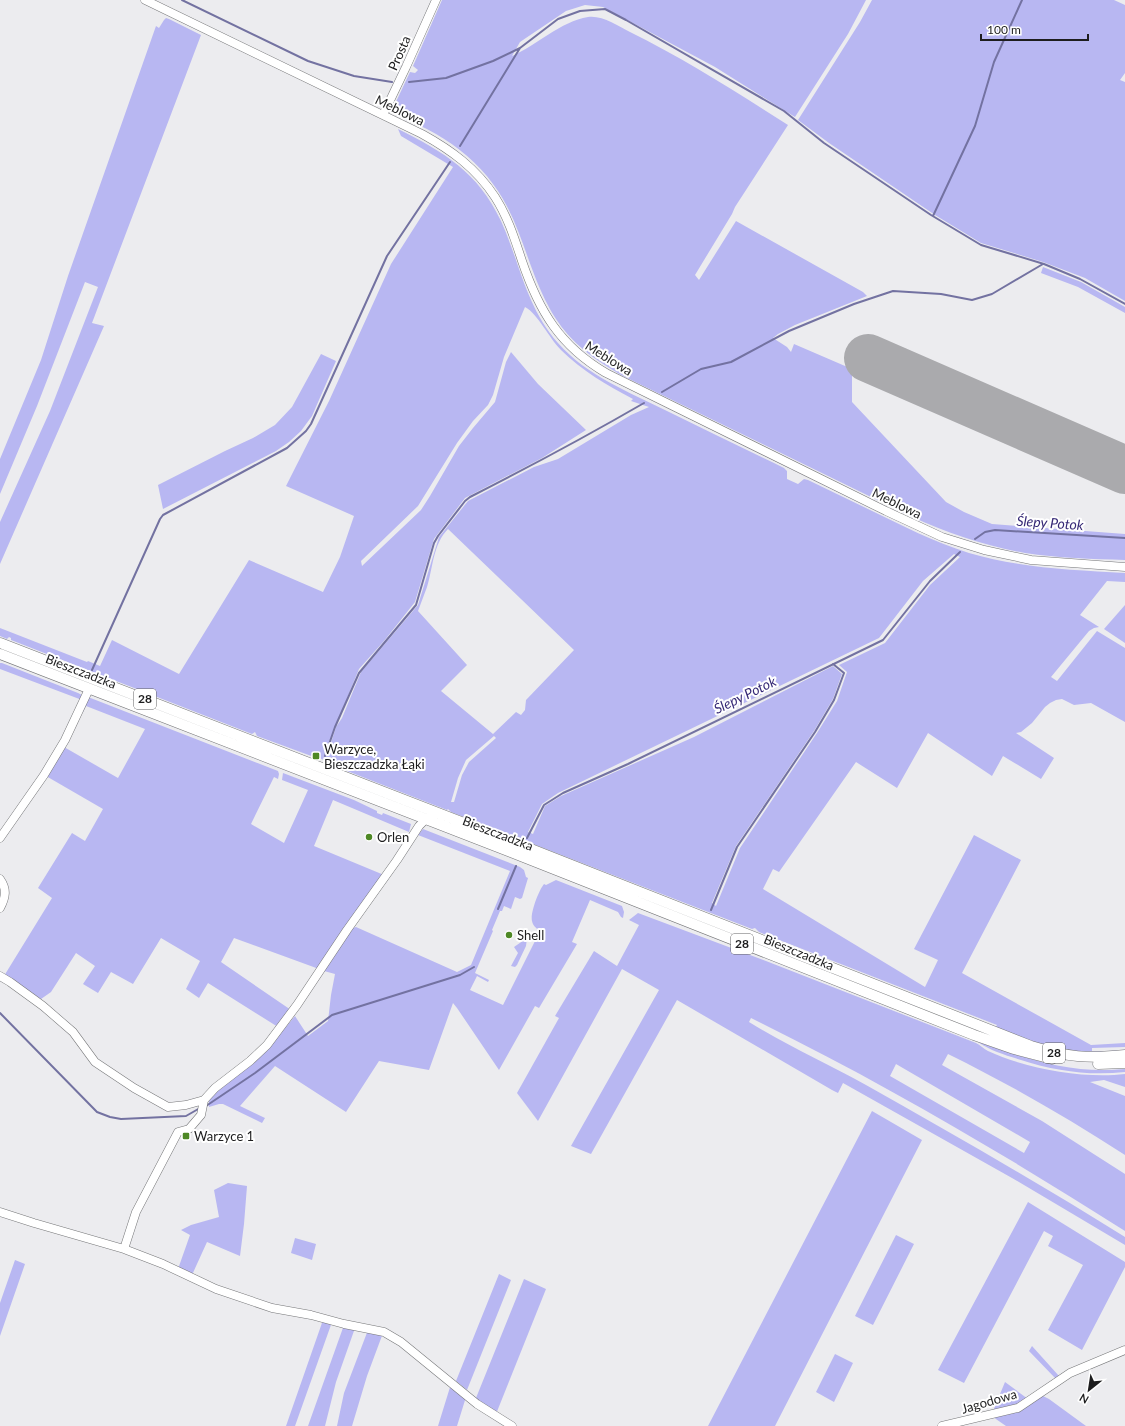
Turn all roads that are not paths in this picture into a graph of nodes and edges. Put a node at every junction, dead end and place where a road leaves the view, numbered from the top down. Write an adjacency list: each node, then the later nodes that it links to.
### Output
1 (145, 0): 3 (street, Meblowa)
2 (436, 0): 3 (street, Prosta)
3 (383, 115): 4 (street, Meblowa)
4 (1125, 567)
5 (0, 643): 8 (main road, Bieszczadzka / 28)
6 (0, 654): 7 (main road, Bieszczadzka / 28)
7 (90, 689): 10 (main road, Bieszczadzka / 28); 11 (street)
8 (409, 802): 9 (main road, Bieszczadzka / 28); 10 (street, Bieszczadzka)
9 (445, 816): 10 (street, Bieszczadzka); 15 (main road, Bieszczadzka / 28)
10 (422, 820): 16 (main road, Bieszczadzka / 28); 17 (street)
11 (0, 838)
12 (0, 879): 13 (street)
13 (0, 908)
14 (0, 976): 17 (street)
15 (1125, 1055)
16 (1125, 1063)
17 (203, 1101): 19 (street)
18 (0, 1212): 19 (street)
19 (124, 1249): 21 (street)
20 (1125, 1350): 22 (street, Jagodowa)
21 (512, 1426)
22 (942, 1426)

